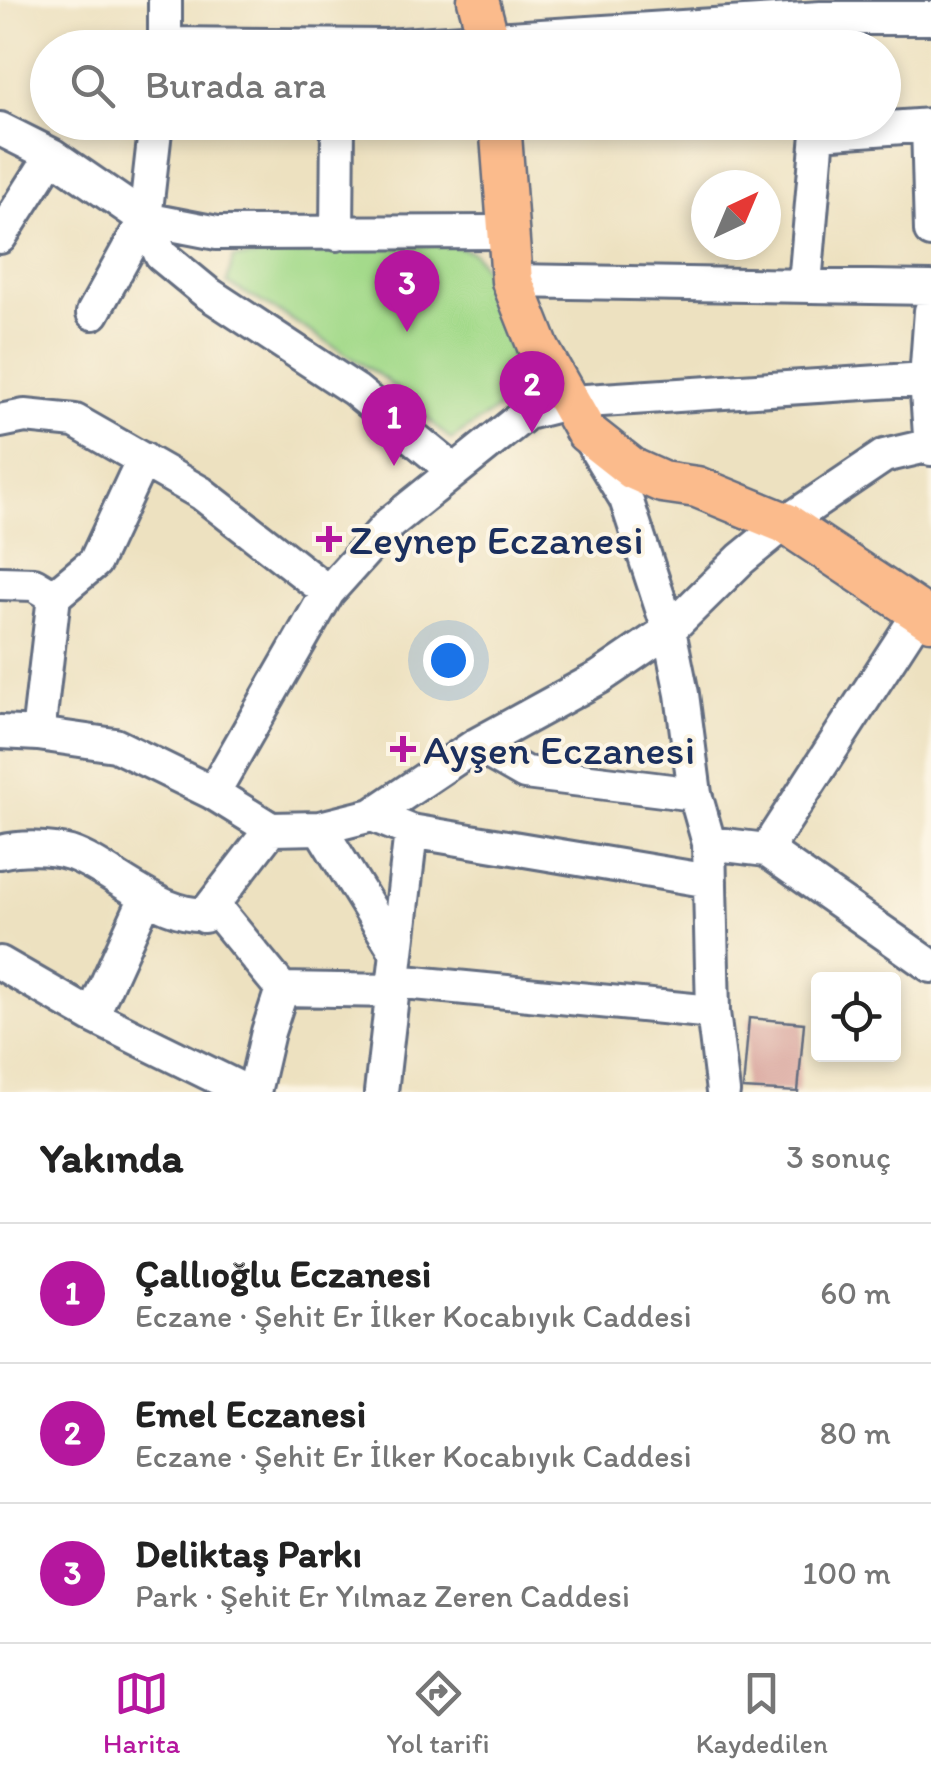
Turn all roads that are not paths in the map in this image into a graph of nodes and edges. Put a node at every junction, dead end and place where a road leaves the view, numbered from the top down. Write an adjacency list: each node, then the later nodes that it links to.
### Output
1 (165, 0): 5 (street)
2 (931, 18): 3 (street)
3 (821, 22): 4 (street)
4 (486, 28)
5 (165, 30)
6 (929, 125): 7 (street); 16 (street)
7 (901, 126)
8 (0, 129): 13 (street)
9 (154, 140): 14 (street)
10 (338, 140): 17 (street)
11 (501, 140): 15 (main road)
12 (818, 140): 20 (street)
13 (52, 155): 14 (street); 18 (street)
14 (145, 219): 17 (street); 23 (street); 29 (street)
15 (506, 232): 17 (street); 19 (main road)
16 (931, 232)
17 (337, 234)
18 (0, 237)
19 (512, 281): 20 (street); 25 (main road)
20 (806, 284): 21 (street)
21 (931, 288)
22 (931, 312): 24 (street)
23 (93, 313)
24 (926, 379): 25 (street); 27 (street)
25 (579, 417): 29 (street); 30 (main road); 35 (street)
26 (0, 421): 28 (street)
27 (931, 446): 30 (street)
28 (143, 459): 32 (street); 33 (street)
29 (454, 471): 32 (street)
30 (785, 523): 34 (main road); 35 (street)
31 (0, 584): 33 (street)
32 (328, 592): 39 (street)
33 (54, 596): 37 (street)
34 (926, 616): 46 (street)
35 (669, 630): 38 (street); 40 (street)
36 (0, 732): 37 (street)
37 (38, 734): 39 (street)
38 (476, 745): 40 (street); 41 (street)
39 (213, 793): 43 (street)
40 (695, 794): 45 (street)
41 (372, 816): 42 (street); 44 (street)
42 (320, 828): 43 (street); 53 (street)
43 (272, 829): 50 (street)
44 (411, 831): 48 (street); 53 (street)
45 (710, 843): 46 (street); 48 (street)
46 (766, 850): 52 (street)
47 (0, 852): 49 (street)
48 (710, 881): 55 (street)
49 (146, 897): 50 (street); 56 (street)
50 (204, 916): 54 (street)
51 (0, 963): 56 (street)
52 (931, 966)
53 (395, 975): 54 (street); 55 (street); 58 (street)
54 (282, 989): 57 (street)
55 (713, 1012): 59 (street)
56 (92, 1016): 57 (street)
57 (251, 1092)
58 (381, 1092)
59 (722, 1092)

